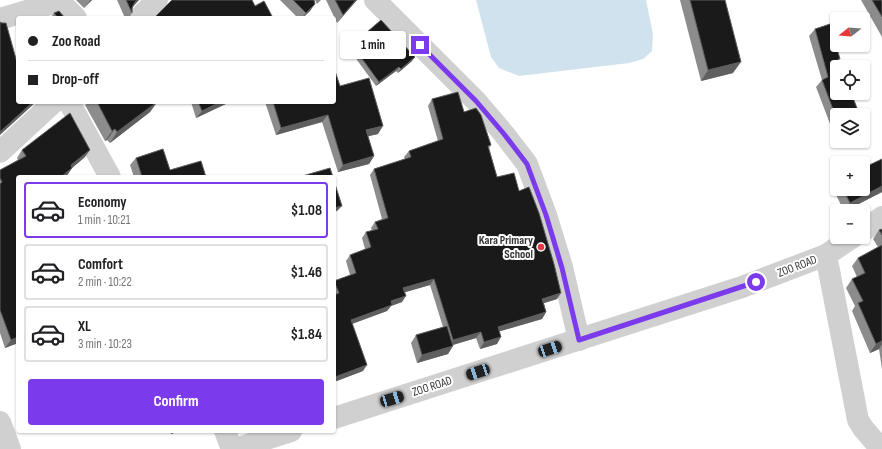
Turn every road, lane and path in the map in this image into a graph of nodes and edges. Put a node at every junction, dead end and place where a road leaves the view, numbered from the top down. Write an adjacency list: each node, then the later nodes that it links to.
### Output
1 (156, 0): 5 (street)
2 (375, 0): 15 (street)
3 (59, 1): 4 (street); 6 (street)
4 (74, 16)
5 (141, 16)
6 (0, 19)
7 (52, 104): 9 (street)
8 (70, 104): 10 (street)
9 (0, 152)
10 (109, 175)
11 (882, 217): 12 (street)
12 (870, 226)
13 (842, 244): 14 (street, ZOO ROAD)
14 (826, 255): 15 (street, ZOO ROAD); 22 (street)
15 (579, 340): 16 (street, ZOO ROAD)
16 (336, 417)
17 (0, 422): 20 (street)
18 (226, 433): 21 (street)
19 (285, 433): 21 (street)
20 (10, 449)
21 (233, 449)
22 (880, 449)

